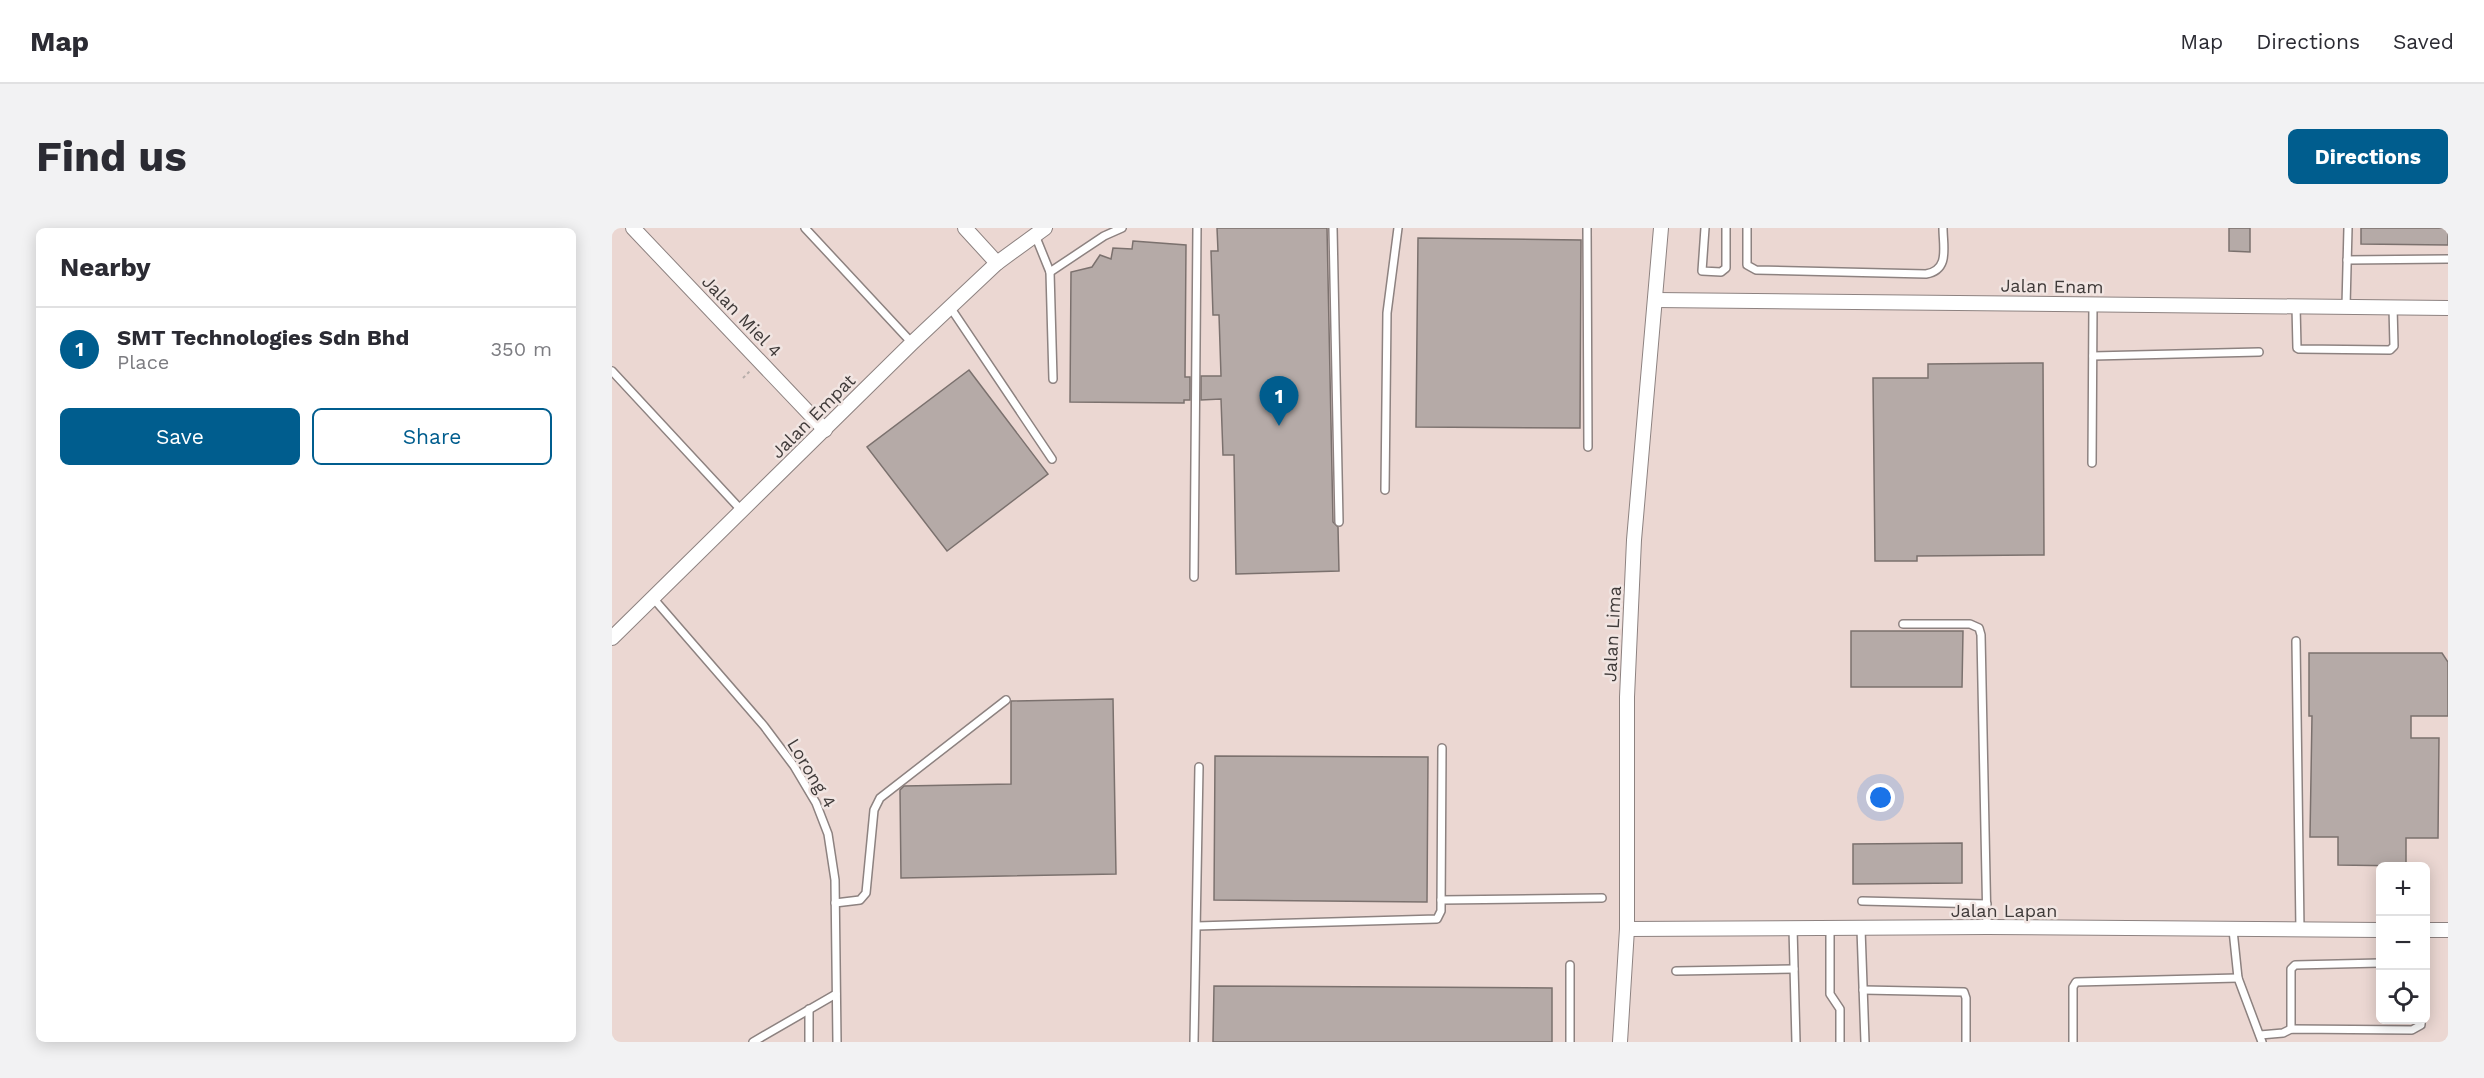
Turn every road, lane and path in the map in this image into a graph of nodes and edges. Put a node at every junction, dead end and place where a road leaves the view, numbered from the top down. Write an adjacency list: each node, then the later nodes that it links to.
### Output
1 (633, 228): 34 (street, Jalan Miel 4)
2 (805, 228): 27 (lane)
3 (965, 228): 18 (street)
4 (1122, 228): 19 (lane)
5 (1197, 228): 41 (lane)
6 (1333, 228): 40 (lane)
7 (1398, 228): 38 (lane)
8 (1587, 228): 35 (lane)
9 (1661, 228): 20 (street, Jalan Lima)
10 (1704, 228): 11 (lane)
11 (1726, 228)
12 (1747, 228): 13 (lane)
13 (1943, 228)
14 (2348, 228): 17 (lane)
15 (1040, 231): 18 (street, Jalan Empat); 19 (lane)
16 (2448, 259): 17 (lane)
17 (2347, 260): 23 (lane)
18 (997, 263): 24 (street, Jalan Empat)
19 (1050, 273): 33 (lane)
20 (1655, 300): 21 (street, Jalan Enam); 58 (street, Jalan Lima)
21 (2093, 304): 22 (street, Jalan Enam); 29 (lane)
22 (2296, 306): 23 (street, Jalan Enam); 25 (lane)
23 (2346, 306): 25 (street, Jalan Enam)
24 (950, 307): 27 (street, Jalan Empat); 36 (lane)
25 (2393, 307): 26 (street, Jalan Enam)
26 (2448, 308)
27 (912, 343): 34 (street, Jalan Empat)
28 (2259, 352): 29 (lane)
29 (2093, 356): 37 (lane)
30 (753, 368): 32 (path)
31 (612, 371): 39 (lane)
32 (743, 378)
33 (1053, 379)
34 (825, 430): 39 (street, Jalan Empat)
35 (1588, 447)
36 (1052, 459)
37 (2092, 463)
38 (1385, 490)
39 (742, 511): 42 (street, Jalan Empat)
40 (1339, 522)
41 (1194, 577)
42 (653, 598): 44 (street, Jalan Empat); 52 (lane, Lorong 4)
43 (1903, 624): 53 (lane)
44 (612, 638)
45 (2296, 641): 61 (lane)
46 (1006, 700): 52 (lane)
47 (1442, 748): 50 (lane)
48 (1199, 766): 54 (lane)
49 (1602, 898): 50 (lane)
50 (1441, 900): 54 (lane)
51 (1862, 901): 53 (lane)
52 (835, 903): 71 (lane, Lorong 4)
53 (1987, 904): 55 (lane)
54 (1197, 926): 79 (lane)
55 (1987, 927): 59 (street, Jalan Lapan); 60 (street, Jalan Lapan)
56 (1792, 928): 57 (street, Jalan Lapan); 58 (street, Jalan Lapan); 67 (lane)
57 (1830, 928): 59 (street, Jalan Lapan); 83 (lane)
58 (1627, 929): 81 (street, Jalan Lima)
59 (1861, 929): 70 (lane)
60 (2233, 930): 61 (street, Jalan Lapan); 69 (lane)
61 (2300, 930): 62 (street, Jalan Lapan)
62 (2376, 930)
63 (2430, 930): 64 (street)
64 (2448, 930)
65 (2376, 963): 74 (lane)
66 (1570, 965): 80 (lane)
67 (1794, 969): 68 (lane); 82 (lane)
68 (1676, 971)
69 (2238, 978): 75 (lane); 86 (lane)
70 (1863, 990): 84 (lane); 85 (lane)
71 (836, 994): 72 (lane); 78 (lane, Lorong 4)
72 (808, 1009): 76 (lane); 77 (lane)
73 (2421, 1024): 74 (lane)
74 (2291, 1029): 75 (lane)
75 (2261, 1038)
76 (753, 1042)
77 (809, 1042)
78 (837, 1042)
79 (1194, 1042)
80 (1570, 1042)
81 (1620, 1042)
82 (1796, 1042)
83 (1840, 1042)
84 (1864, 1042)
85 (1966, 1042)
86 (2073, 1042)

